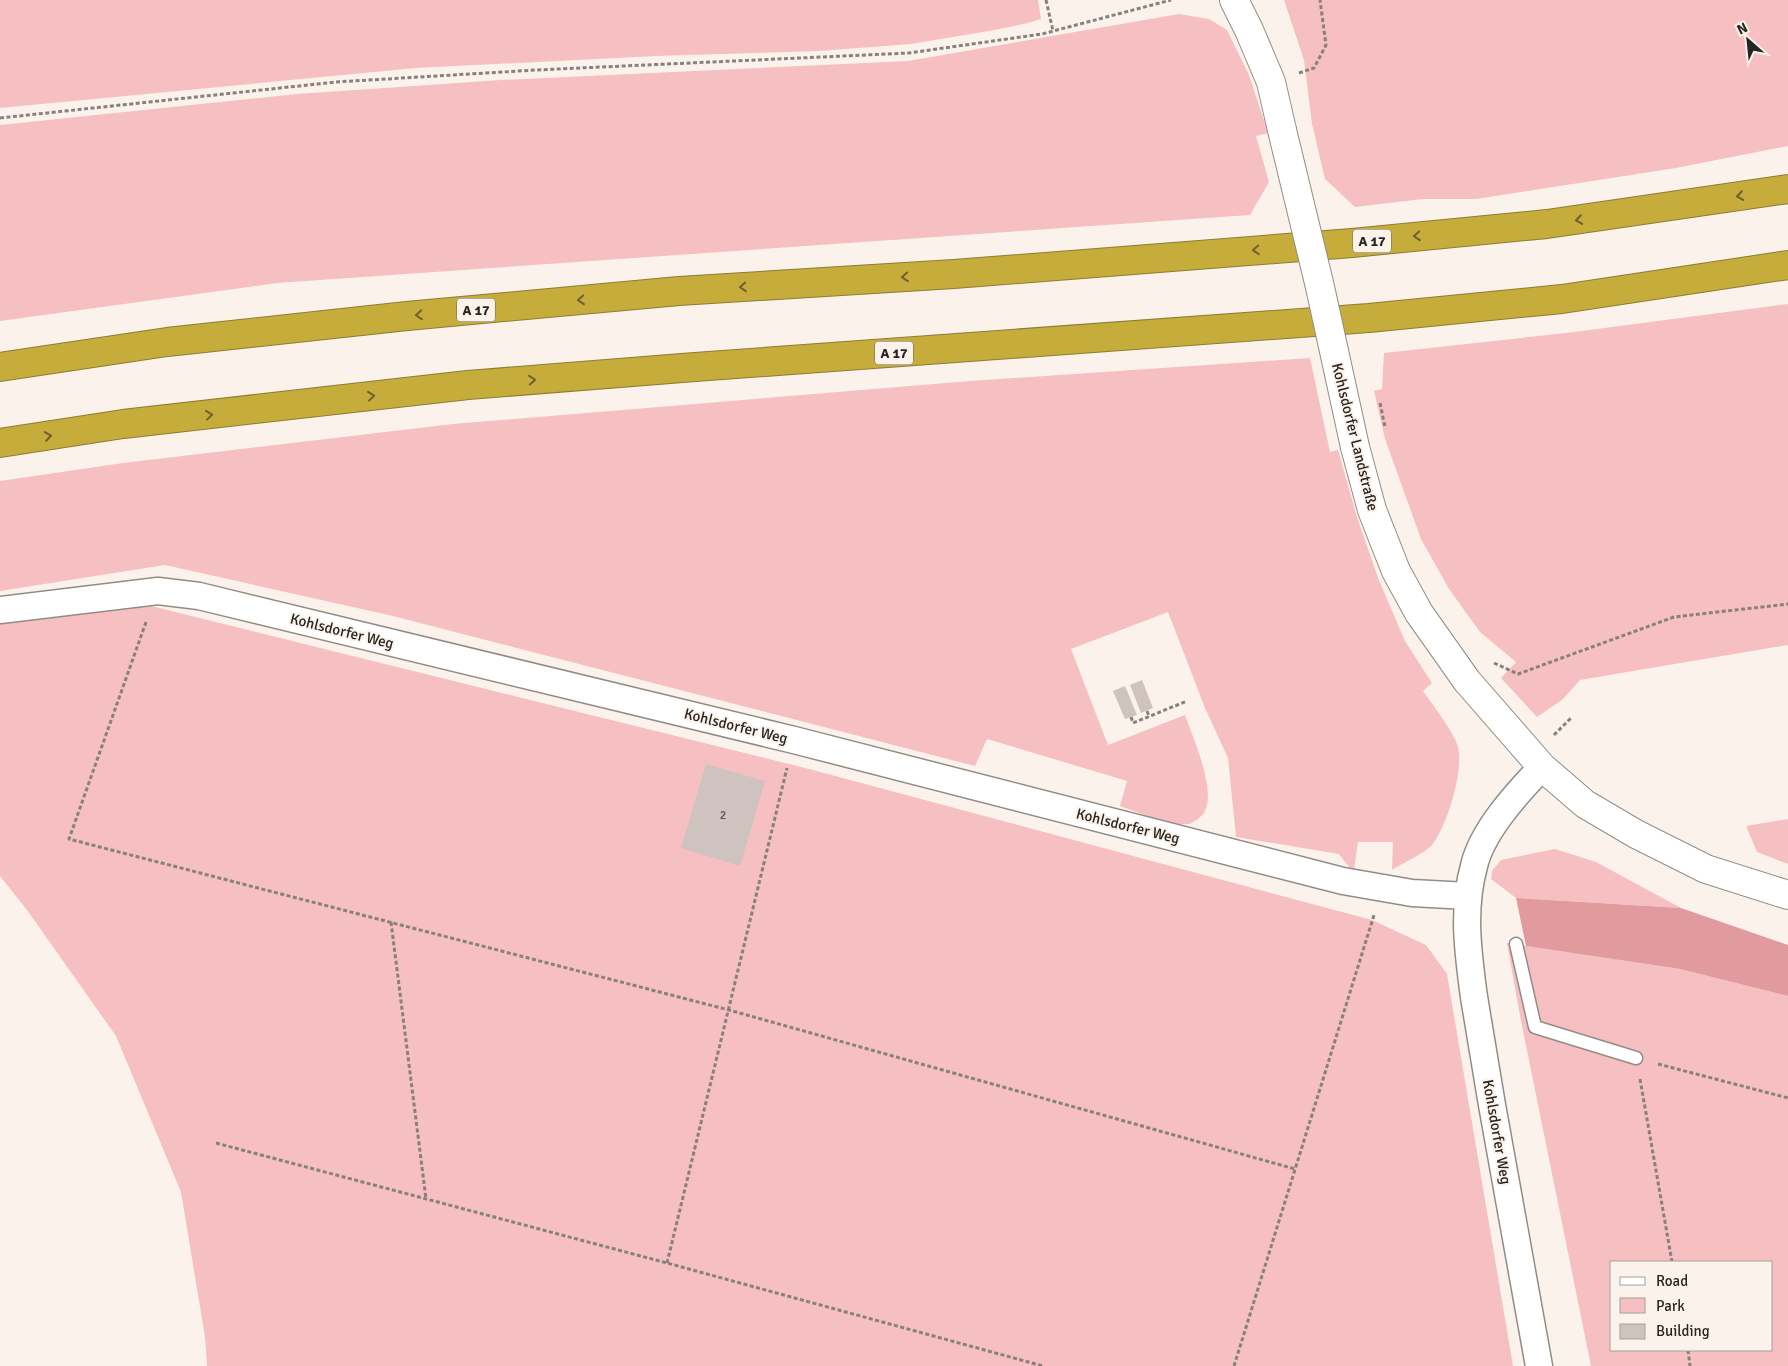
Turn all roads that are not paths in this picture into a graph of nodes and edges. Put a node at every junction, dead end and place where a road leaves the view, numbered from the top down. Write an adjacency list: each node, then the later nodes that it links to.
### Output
1 (1234, 0): 7 (street, Kohlsdorfer Landstraße, bridge)
2 (1788, 188): 4 (highway, A 17, one-way to 4)
3 (1788, 265): 5 (highway, A 17, one-way to 3)
4 (0, 366)
5 (0, 443)
6 (0, 610): 9 (street, Kohlsdorfer Weg)
7 (1542, 767): 8 (street, Kohlsdorfer Landstraße); 9 (street, Kohlsdorfer Weg)
8 (1788, 895)
9 (1468, 896): 12 (street, Kohlsdorfer Weg)
10 (1516, 944): 11 (lane)
11 (1636, 1058)
12 (1539, 1366)

